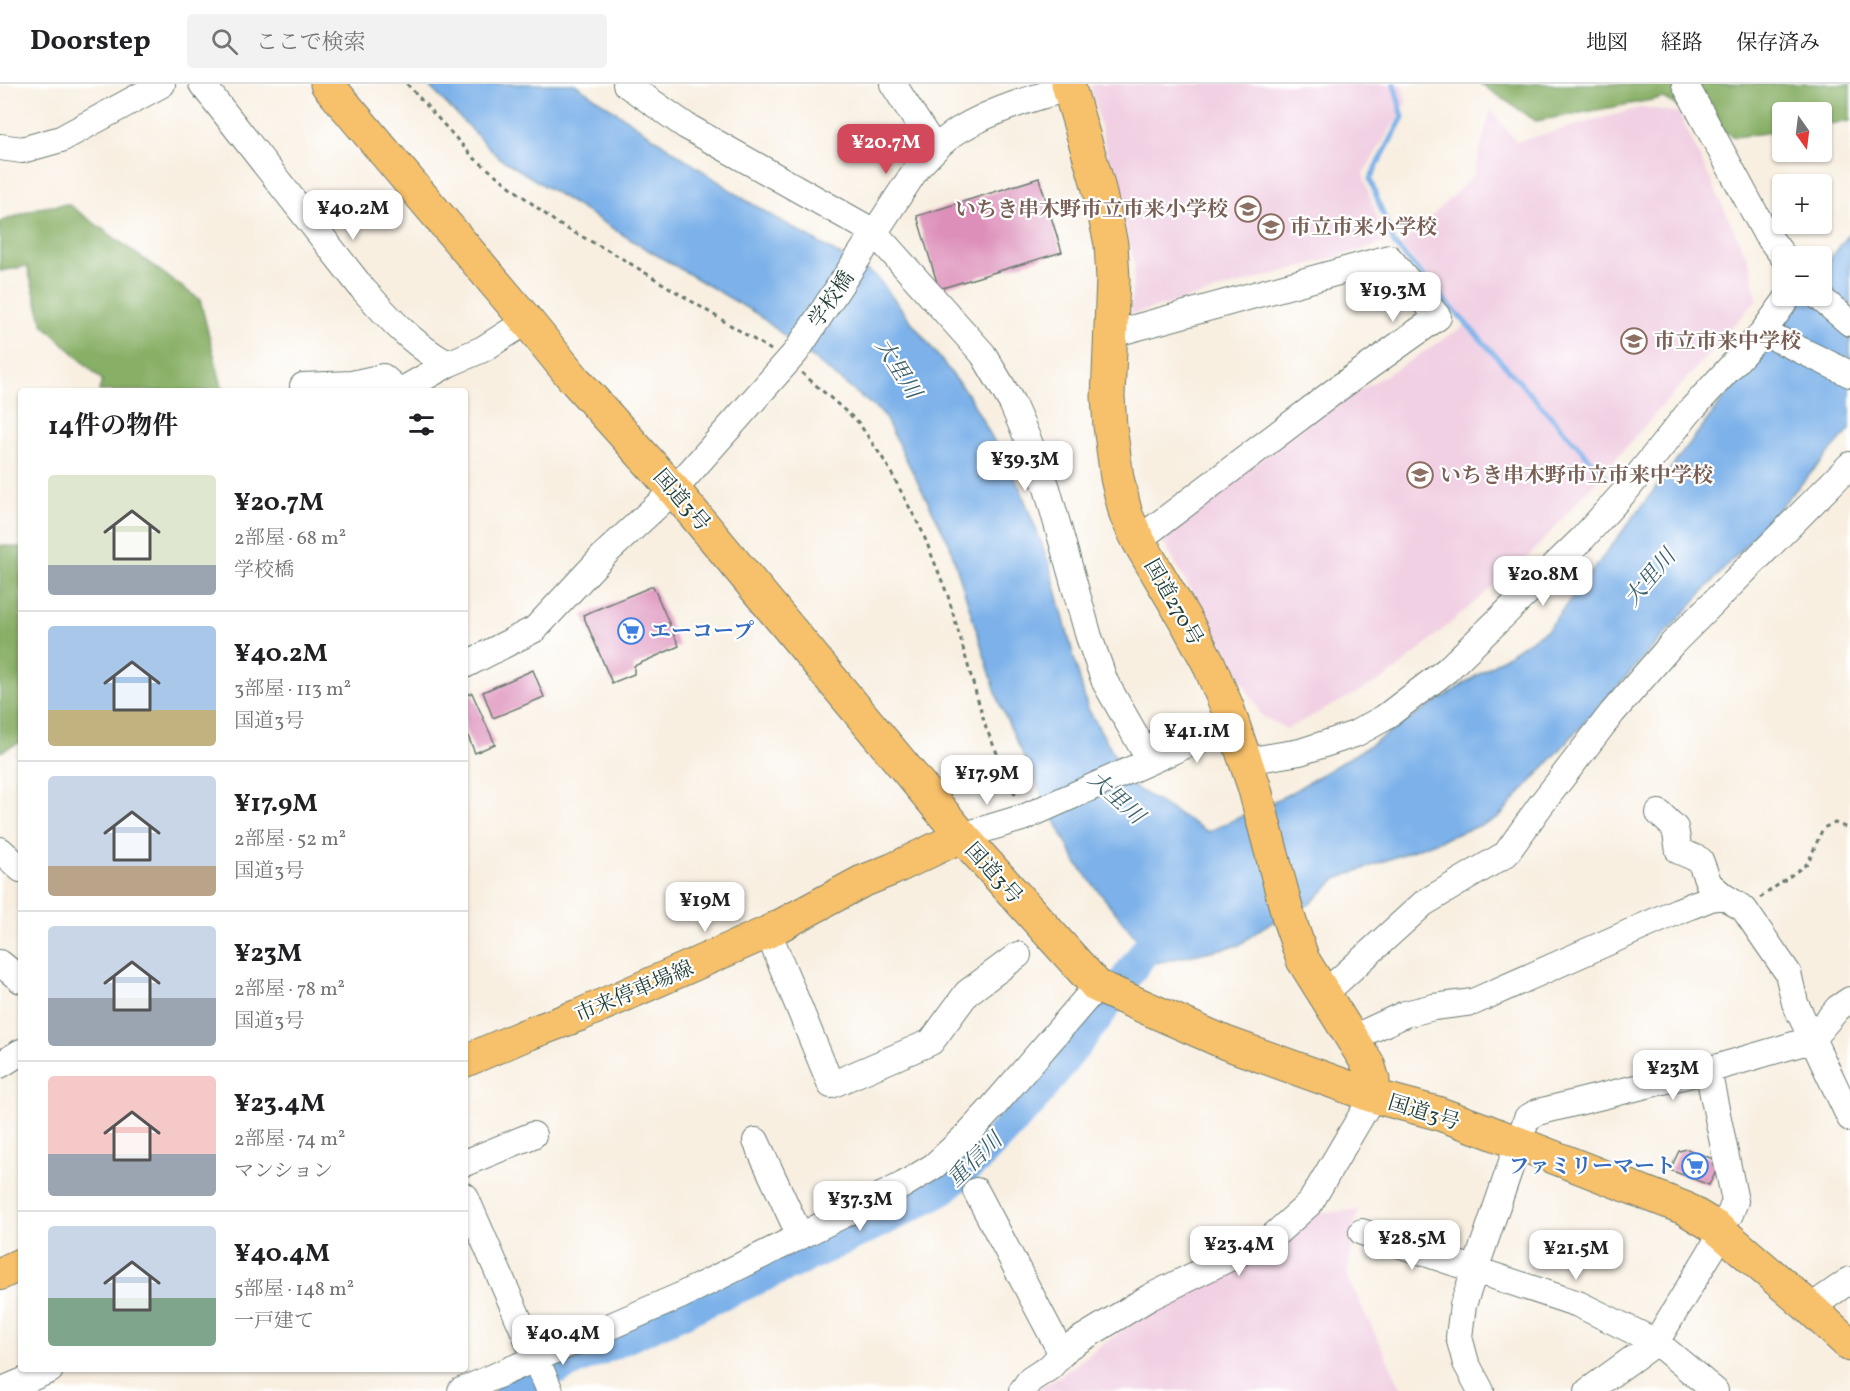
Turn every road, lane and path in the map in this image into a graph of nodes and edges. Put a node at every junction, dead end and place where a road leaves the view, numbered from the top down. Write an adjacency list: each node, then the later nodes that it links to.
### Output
1 (162, 84): 8 (street)
2 (202, 84): 18 (street)
3 (327, 84): 14 (highway, 国道3号)
4 (626, 84): 10 (street)
5 (892, 84): 9 (street)
6 (1685, 84): 11 (street)
7 (1068, 86): 9 (street, 学校橋); 17 (highway, 国道270号)
8 (0, 147)
9 (935, 149): 10 (street, 学校橋)
10 (870, 239): 24 (street, 学校橋); 28 (street)
11 (1776, 246)
12 (1783, 306): 16 (street)
13 (1830, 306): 15 (street)
14 (527, 321): 18 (street); 24 (highway, 国道3号)
15 (1850, 323)
16 (1765, 334): 19 (street); 29 (street)
17 (1109, 335): 25 (highway, 国道270号); 25 (street)
18 (448, 364): 22 (street)
19 (1850, 375)
20 (303, 386): 21 (street)
21 (395, 388)
22 (404, 388)
23 (1850, 465): 41 (street)
24 (674, 490): 26 (street, 学校橋); 32 (highway, 国道3号)
25 (1138, 540): 27 (highway, 国道270号)
26 (468, 663)
27 (1233, 724): 28 (street); 29 (highway, 国道270号)
28 (1147, 763): 32 (street)
29 (1250, 774): 41 (highway, 国道270号)
30 (1659, 813): 35 (street)
31 (1850, 829): 35 (path)
32 (962, 836): 36 (main road, 市来停車場線); 40 (highway, 国道3号)
33 (0, 850): 34 (street)
34 (18, 866)
35 (1734, 903): 43 (street); 44 (street)
36 (768, 932): 37 (street); 46 (main road, 市来停車場線)
37 (1018, 955)
38 (0, 963): 39 (street)
39 (18, 978)
40 (1097, 986): 49 (highway, 国道3号); 59 (street)
41 (1324, 994): 43 (highway, 国道270号)
42 (1850, 1000): 44 (street)
43 (1353, 1038): 49 (highway, 国道270号)
44 (1811, 1040): 48 (street); 50 (street)
45 (18, 1054): 47 (street)
46 (468, 1060)
47 (0, 1065)
48 (1708, 1070): 53 (street); 57 (street)
49 (1373, 1096): 53 (highway, 国道3号); 67 (street)
50 (1850, 1118)
51 (533, 1135): 54 (street)
52 (756, 1141): 59 (street)
53 (1518, 1142): 57 (highway, 国道3号); 61 (street)
54 (468, 1162)
55 (976, 1191): 67 (street)
56 (468, 1203): 68 (street)
57 (1720, 1231): 64 (highway, 国道3号); 65 (street)
58 (1362, 1232): 61 (street)
59 (800, 1236): 68 (street)
60 (18, 1265): 62 (main road)
61 (1476, 1269): 65 (street); 74 (street)
62 (0, 1274)
63 (1850, 1280): 64 (street)
64 (1810, 1308): 66 (highway, 国道3号)
65 (1656, 1342): 75 (street); 76 (street)
66 (1850, 1345)
67 (1062, 1354): 70 (street)
68 (536, 1358): 72 (street); 73 (street)
69 (45, 1372): 71 (street)
70 (1029, 1387)
71 (0, 1391)
72 (461, 1391)
73 (550, 1391)
74 (1481, 1391)
75 (1588, 1391)
76 (1714, 1391)

